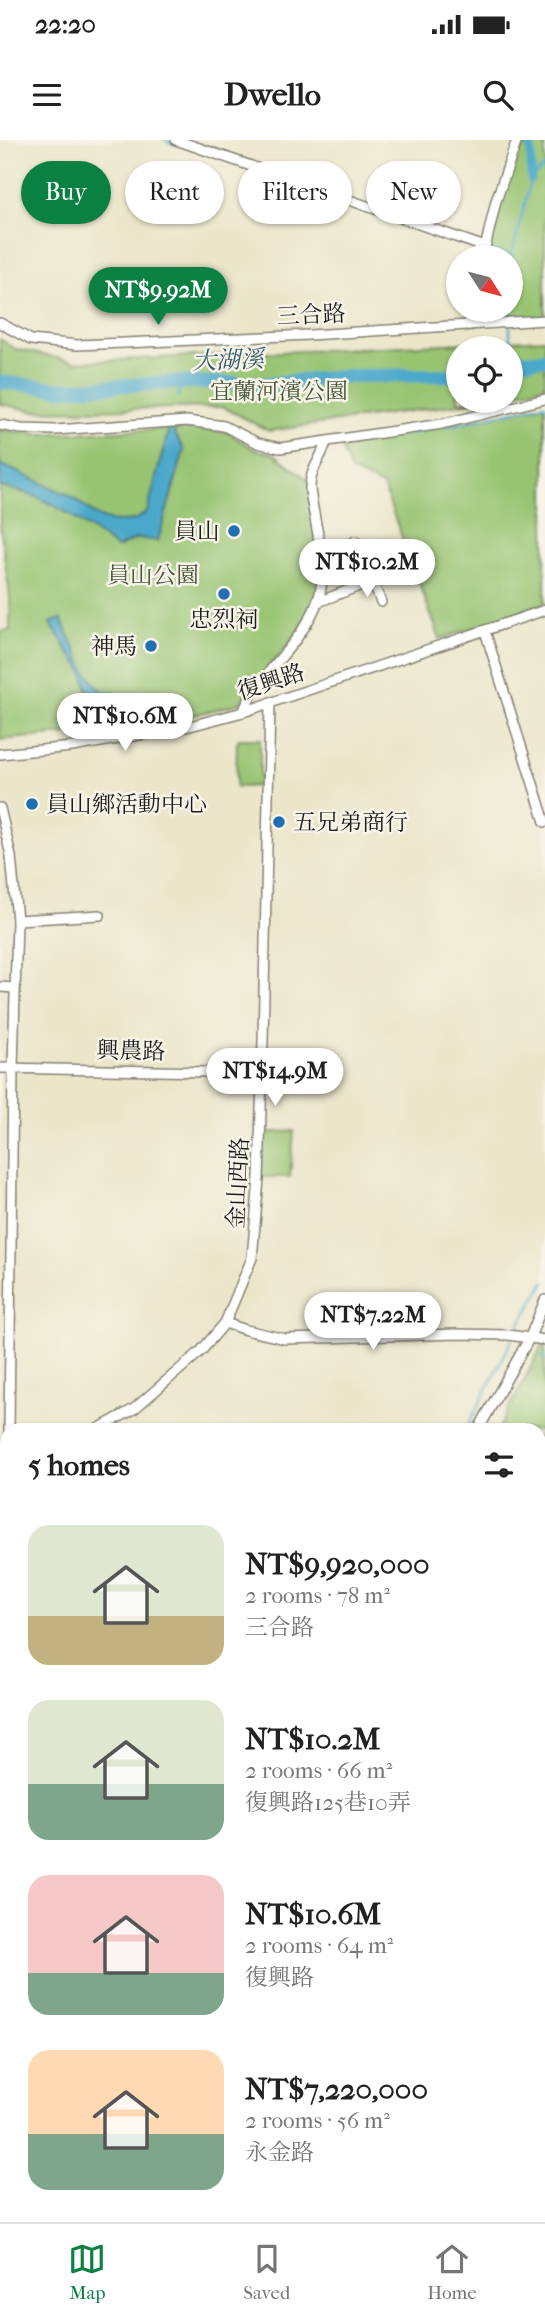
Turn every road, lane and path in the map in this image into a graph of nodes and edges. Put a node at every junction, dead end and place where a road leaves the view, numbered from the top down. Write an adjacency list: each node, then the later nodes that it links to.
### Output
1 (176, 140): 3 (street)
2 (517, 140): 4 (street)
3 (465, 245)
4 (486, 245)
5 (545, 320): 8 (street, 三合路)
6 (470, 322): 8 (street)
7 (0, 323): 8 (street, 三合路)
8 (469, 325)
9 (545, 399): 11 (street)
10 (0, 425): 11 (street)
11 (326, 442): 15 (street)
12 (355, 541): 14 (street)
13 (407, 568): 14 (street)
14 (372, 581): 15 (street); 16 (street)
15 (318, 602): 20 (street)
16 (381, 602)
17 (545, 610): 18 (street, 復興路)
18 (485, 631): 19 (street, 復興路); 24 (street)
19 (270, 702): 20 (street, 復興路); 33 (street, 金山西路)
20 (243, 712): 21 (street, 復興路)
21 (0, 754)
22 (0, 808): 23 (street)
23 (2, 822): 25 (street)
24 (545, 822)
25 (11, 856): 26 (street); 28 (street)
26 (0, 860)
27 (100, 915): 28 (street)
28 (17, 919): 30 (street)
29 (0, 987): 30 (street)
30 (15, 988): 32 (street)
31 (0, 1068): 32 (street, 興農路)
32 (13, 1068): 33 (street, 興農路); 38 (street)
33 (261, 1073): 35 (street, 金山西路)
34 (545, 1300): 36 (street)
35 (225, 1323): 36 (street); 39 (street, 金山西路)
36 (530, 1337): 37 (street); 40 (street)
37 (545, 1340)
38 (9, 1423)
39 (109, 1423)
40 (482, 1423)

